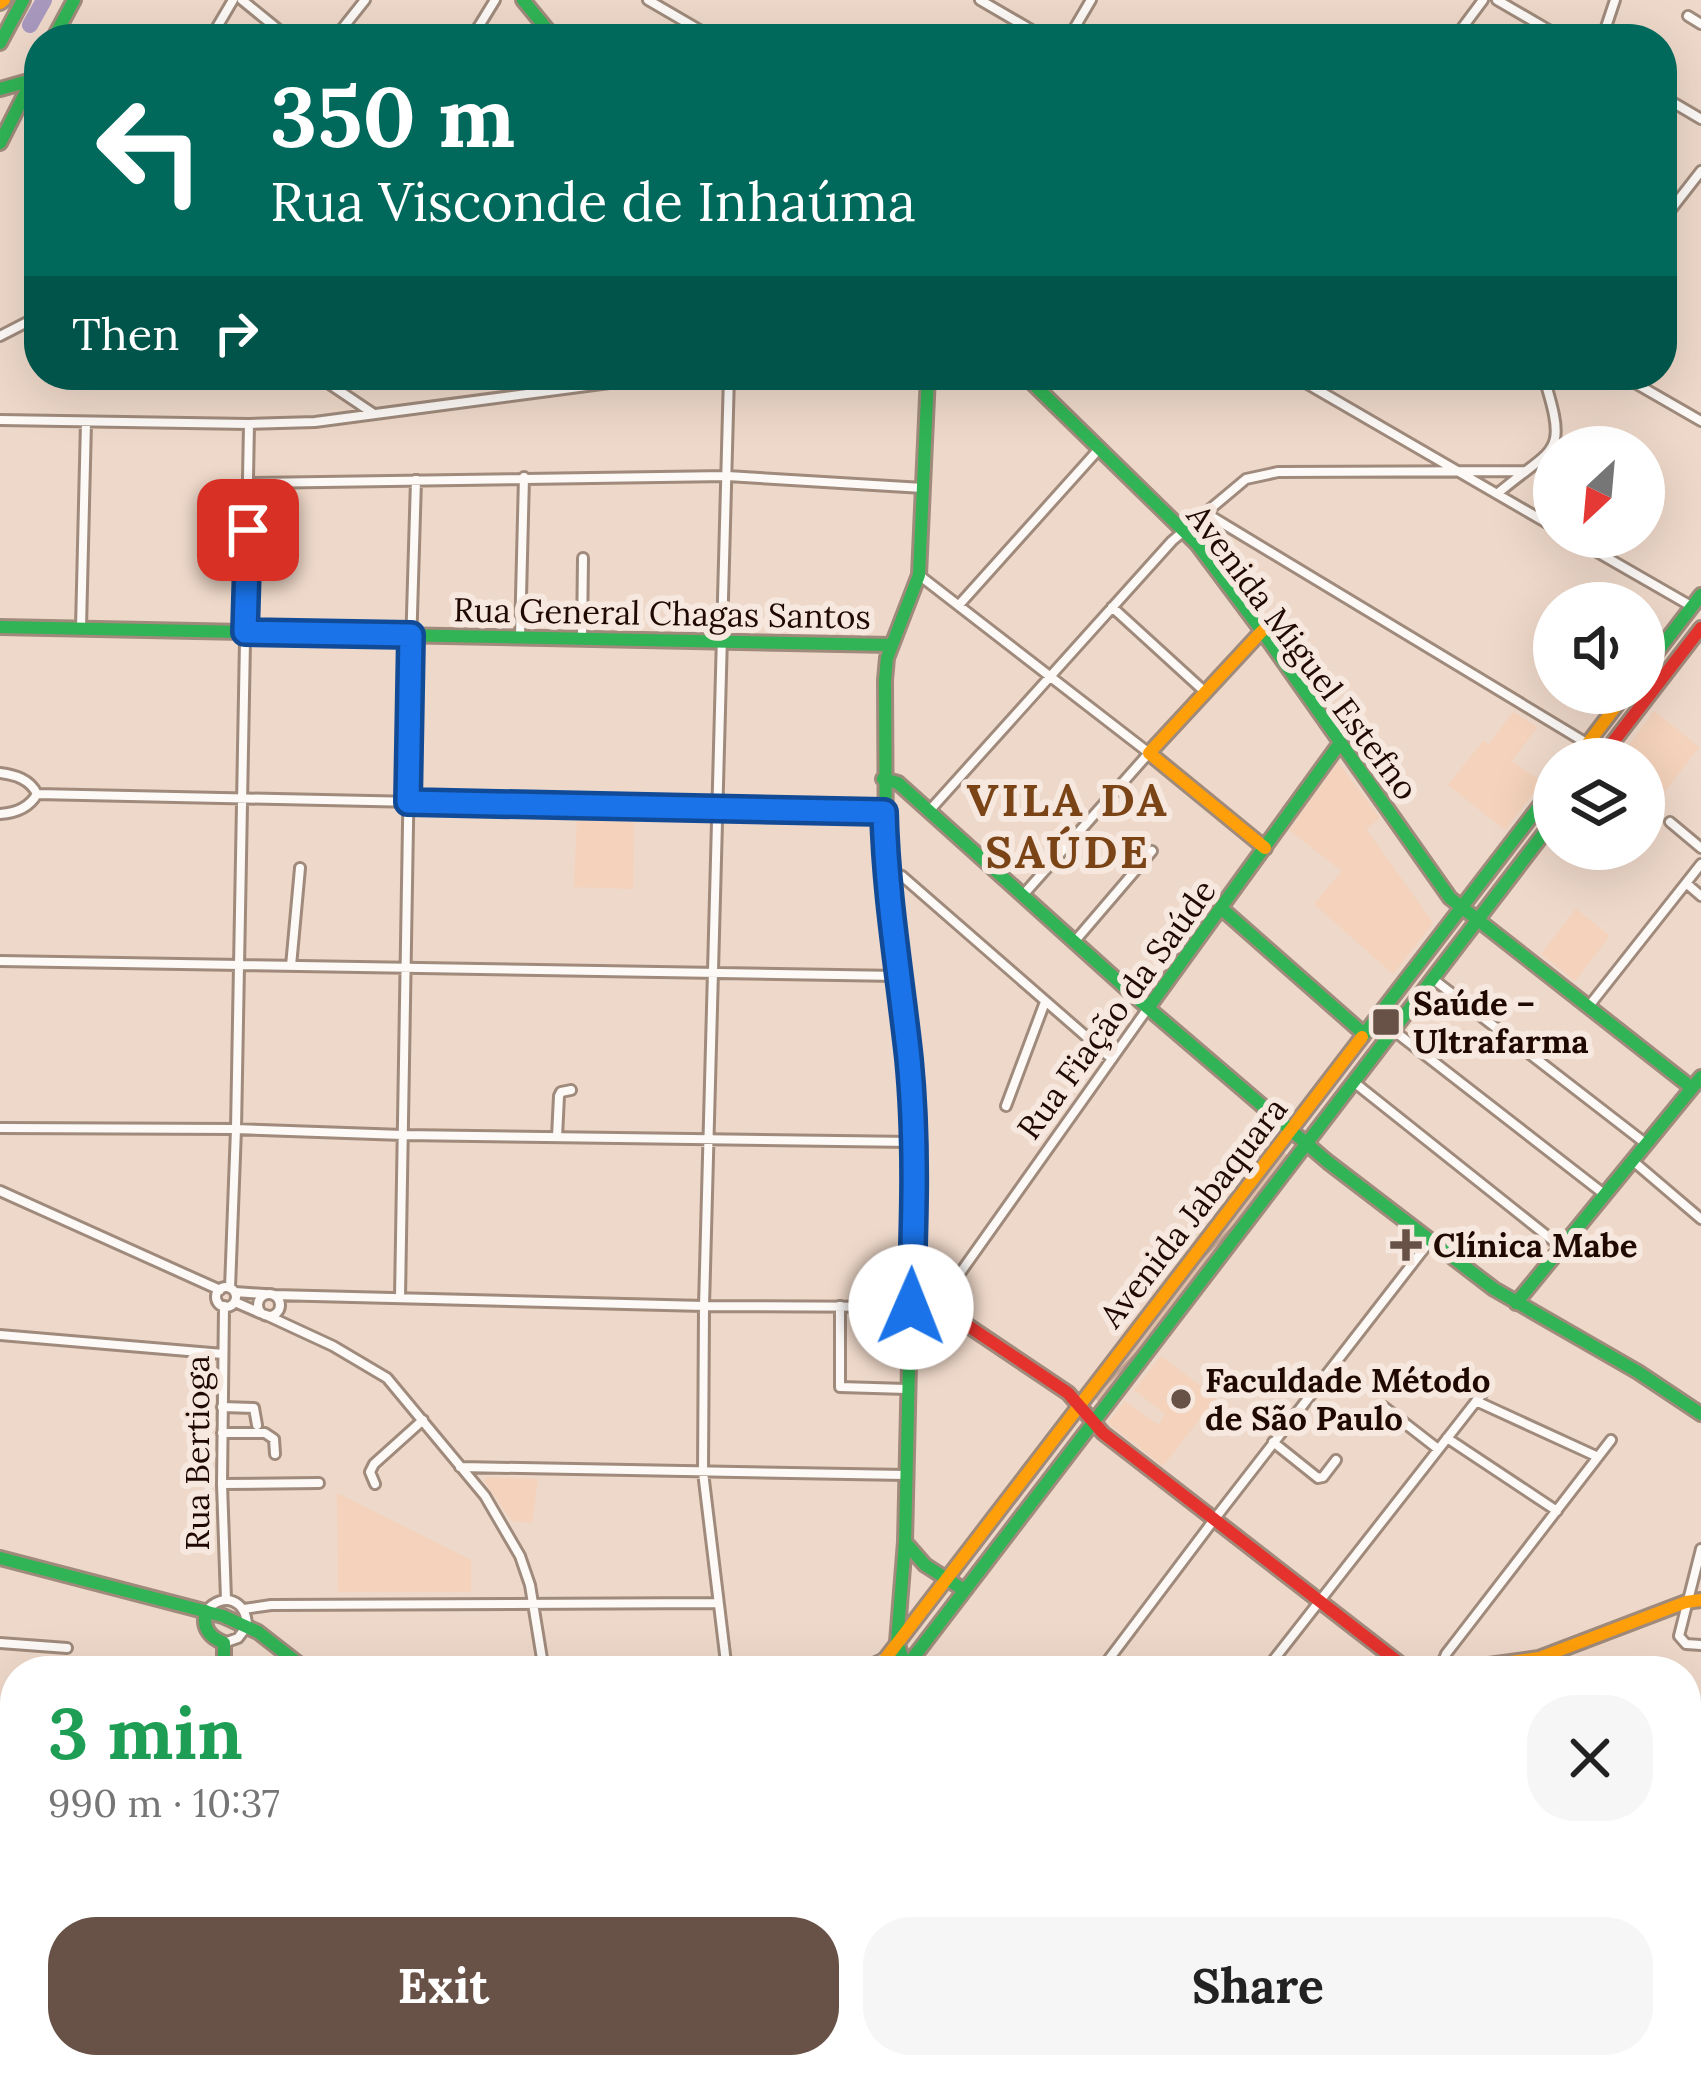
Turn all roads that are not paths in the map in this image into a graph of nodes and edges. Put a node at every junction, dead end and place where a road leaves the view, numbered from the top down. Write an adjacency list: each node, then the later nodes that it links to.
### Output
1 (23, 0): 16 (street)
2 (237, 0): 9 (street)
3 (365, 0): 10 (street)
4 (648, 0): 11 (street)
5 (980, 0): 12 (street)
6 (1484, 0): 13 (street)
7 (1497, 0): 14 (street)
8 (1688, 16): 15 (street)
9 (270, 24)
10 (346, 24)
11 (690, 24)
12 (1021, 24)
13 (1466, 24)
14 (1538, 24)
15 (1701, 24)
16 (0, 43)
17 (24, 96): 18 (street)
18 (0, 143)
19 (1701, 171): 20 (street)
20 (1677, 201)
21 (338, 390): 29 (street)
22 (559, 390): 29 (street)
23 (729, 390): 39 (street)
24 (927, 390): 43 (street)
25 (1039, 390): 35 (street, Avenida Miguel Estefno)
26 (1318, 390): 38 (street)
27 (1548, 390): 34 (street)
28 (1647, 390): 32 (street)
29 (375, 415): 33 (street)
30 (0, 420): 31 (street)
31 (86, 422): 33 (street); 57 (street)
32 (1701, 422)
33 (249, 424): 42 (street, Rua Bertioga)
34 (1557, 426)
35 (1099, 449): 48 (street, Avenida Miguel Estefno); 54 (street)
36 (1533, 467): 37 (street)
37 (1525, 470): 38 (street); 44 (street)
38 (1460, 473): 44 (street); 45 (street)
39 (727, 476): 40 (street); 43 (street); 64 (street)
40 (524, 478): 41 (street); 62 (street)
41 (416, 480): 42 (street); 61 (street)
42 (248, 483): 60 (street, Rua Bertioga)
43 (923, 488): 52 (street)
44 (1497, 494): 46 (street)
45 (1204, 512): 47 (street); 48 (street)
46 (1533, 515)
47 (1220, 524): 49 (street); 69 (street)
48 (1183, 530): 49 (street, Avenida Miguel Estefno); 55 (street)
49 (1197, 544): 59 (street, Avenida Miguel Estefno)
50 (583, 558): 63 (street)
51 (1611, 558): 53 (street)
52 (919, 574): 54 (street); 66 (street)
53 (1698, 604): 65 (street)
54 (958, 605): 67 (street)
55 (1112, 607): 67 (street); 68 (street)
56 (0, 627): 57 (street, Rua General Chagas Santos)
57 (81, 628): 60 (street, Rua General Chagas Santos)
58 (1701, 628): 70 (street)
59 (1262, 631): 68 (street); 71 (street, Avenida Miguel Estefno)
60 (245, 632): 61 (street, Rua General Chagas Santos); 76 (street, Rua Bertioga)
61 (411, 635): 62 (street, Rua General Chagas Santos); 77 (street)
62 (520, 637): 63 (street, Rua General Chagas Santos)
63 (582, 638): 64 (street, Rua General Chagas Santos)
64 (722, 641): 66 (street, Rua General Chagas Santos); 78 (street)
65 (1665, 644)
66 (891, 645): 74 (street)
67 (1050, 676): 72 (street); 79 (street)
68 (1204, 692): 72 (street)
69 (1578, 738)
70 (1616, 738)
71 (1340, 743): 85 (street, Rua Fiação da Saúde); 94 (street, Avenida Miguel Estefno)
72 (1149, 753): 85 (street); 92 (street)
73 (0, 773): 75 (street)
74 (883, 779): 79 (street); 80 (street)
75 (37, 794): 76 (street); 81 (street)
76 (241, 799): 77 (street); 99 (street, Rua Bertioga)
77 (408, 802): 78 (street); 101 (street)
78 (718, 808): 80 (street); 102 (street)
79 (929, 811): 92 (street)
80 (884, 812): 90 (street)
81 (0, 814)
82 (1533, 814): 94 (street, Avenida Jabaquara)
83 (1670, 822): 86 (street)
84 (1533, 847): 96 (street, Avenida Jabaquara)
85 (1265, 848): 95 (street, Rua Fiação da Saúde)
86 (1701, 848)
87 (1153, 851): 97 (street)
88 (1701, 864): 91 (street)
89 (300, 868): 100 (street)
90 (886, 871): 103 (street); 105 (street)
91 (1686, 883): 93 (street); 106 (street)
92 (1022, 896): 97 (street)
93 (1701, 896)
94 (1462, 907): 96 (street, Avenida Miguel Estefno); 109 (street, Avenida Jabaquara)
95 (1221, 908): 107 (street, Rua Fiação da Saúde); 109 (street)
96 (1477, 920): 104 (street, Avenida Jabaquara); 106 (street, Avenida Miguel Estefno)
97 (1074, 941): 107 (street)
98 (0, 961): 99 (street)
99 (237, 965): 100 (street); 116 (street, Rua Bertioga)
100 (292, 966): 101 (street)
101 (405, 968): 102 (street); 118 (street)
102 (714, 974): 103 (street); 120 (street)
103 (898, 976): 121 (street)
104 (1432, 978): 108 (street, Avenida Jabaquara); 122 (street)
105 (1045, 1002): 110 (street); 114 (street)
106 (1589, 1006): 112 (street, Avenida Miguel Estefno)
107 (1148, 1008): 110 (street, Rua Fiação da Saúde); 117 (street)
108 (1394, 1030): 111 (street, Avenida Jabaquara); 126 (street)
109 (1364, 1034): 117 (street, Avenida Jabaquara)
110 (1112, 1059): 138 (street, Rua Fiação da Saúde)
111 (1354, 1082): 123 (street, Avenida Jabaquara); 129 (street)
112 (1697, 1083): 122 (street)
113 (571, 1090): 119 (street)
114 (1006, 1106)
115 (0, 1128): 116 (street)
116 (236, 1130): 118 (street); 130 (street, Rua Bertioga)
117 (1289, 1131): 123 (street); 146 (street, Avenida Jabaquara)
118 (403, 1135): 119 (street); 132 (street)
119 (557, 1137): 120 (street)
120 (709, 1139): 121 (street); 136 (street)
121 (914, 1142): 133 (street)
122 (1646, 1143): 124 (street)
123 (1306, 1144): 128 (street); 151 (street, Avenida Jabaquara)
124 (1631, 1160): 126 (street); 127 (street)
125 (0, 1191): 130 (street)
126 (1604, 1194): 129 (street)
127 (1701, 1220)
128 (1430, 1241): 134 (street); 156 (street)
129 (1561, 1247): 134 (street)
130 (230, 1293): 131 (street); 135 (street); 135 (street, Rua Bertioga); 139 (street)
131 (270, 1295): 132 (street); 139 (street); 139 (street)
132 (400, 1298): 136 (street)
133 (911, 1300): 137 (street); 138 (street); 141 (street)
134 (1516, 1303): 149 (street)
135 (224, 1306): 142 (street, Rua Bertioga)
136 (704, 1306): 137 (street); 162 (street)
137 (840, 1306): 144 (street)
138 (931, 1306): 141 (street); 146 (street)
139 (263, 1314): 150 (street)
140 (0, 1335): 142 (street)
141 (910, 1342): 144 (street)
142 (223, 1354): 148 (street, Rua Bertioga)
143 (1488, 1386): 145 (street)
144 (909, 1389): 163 (street)
145 (1476, 1401): 154 (street); 159 (street)
146 (1080, 1404): 151 (street); 172 (street, Avenida Jabaquara)
147 (1384, 1406): 157 (street)
148 (222, 1407): 152 (street); 153 (street, Rua Bertioga)
149 (1701, 1414)
150 (423, 1420): 161 (street); 166 (street)
151 (1094, 1421): 168 (street); 173 (street, Avenida Jabaquara)
152 (257, 1425)
153 (222, 1433): 158 (street); 165 (street, Rua Bertioga)
154 (1447, 1438): 157 (street); 167 (street)
155 (1611, 1440): 159 (street)
156 (1274, 1442): 160 (street); 168 (street)
157 (1438, 1449): 175 (street)
158 (274, 1454)
159 (1598, 1456): 167 (street)
160 (1336, 1460)
161 (460, 1467): 162 (street); 177 (street)
162 (703, 1472): 163 (street); 178 (street)
163 (906, 1475): 169 (street)
164 (319, 1483): 165 (street)
165 (222, 1484): 174 (street, Rua Bertioga)
166 (375, 1484)
167 (1557, 1510): 197 (street)
168 (1213, 1521): 175 (street); 194 (street)
169 (905, 1542): 172 (street); 183 (street)
170 (1701, 1549): 176 (street)
171 (0, 1558): 180 (street)
172 (945, 1579): 173 (street); 183 (street, Avenida Jabaquara)
173 (964, 1590): 193 (street, Avenida Jabaquara)
174 (226, 1599): 179 (street); 180 (street)
175 (1320, 1601): 195 (street); 196 (street)
176 (1694, 1601): 185 (street); 198 (street)
177 (535, 1603): 178 (street); 179 (street); 189 (street)
178 (718, 1603): 190 (street)
179 (244, 1609): 181 (street)
180 (206, 1611): 181 (street); 182 (street)
181 (247, 1626): 182 (street); 188 (street)
182 (224, 1642): 187 (street)
183 (897, 1642): 191 (street, Avenida Jabaquara); 192 (street)
184 (0, 1643): 186 (street)
185 (1701, 1645)
186 (67, 1648)
187 (224, 1656)
188 (288, 1656)
189 (542, 1656)
190 (726, 1656)
191 (886, 1656)
192 (903, 1656)
193 (918, 1656)
194 (1111, 1656)
195 (1277, 1656)
196 (1390, 1656)
197 (1446, 1656)
198 (1544, 1656)

